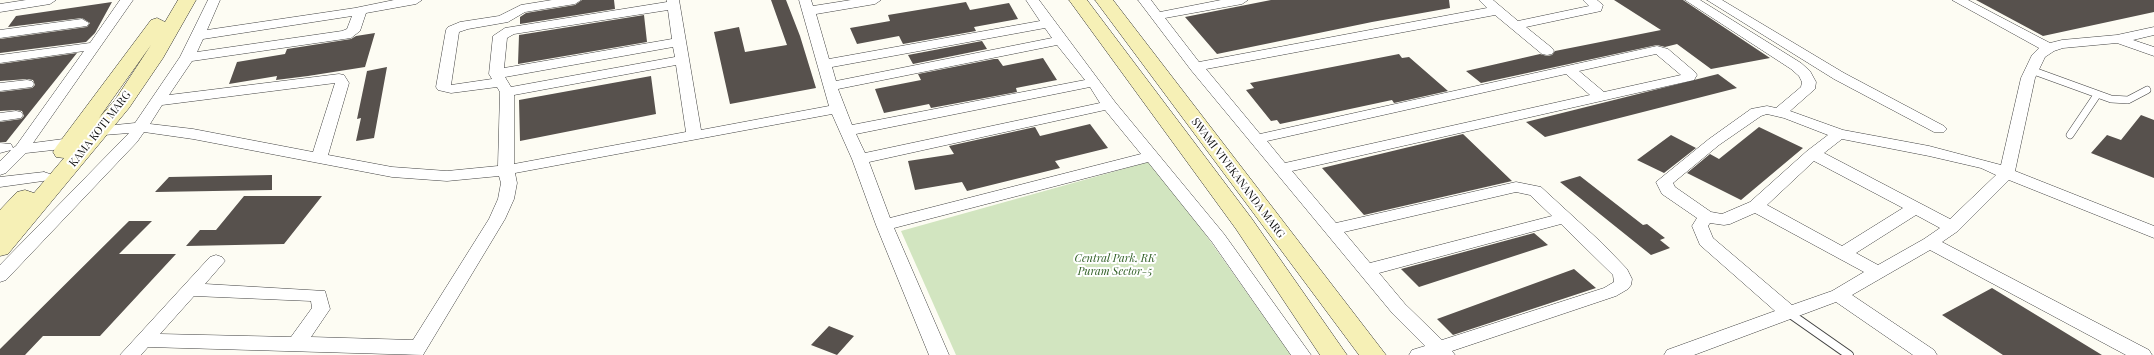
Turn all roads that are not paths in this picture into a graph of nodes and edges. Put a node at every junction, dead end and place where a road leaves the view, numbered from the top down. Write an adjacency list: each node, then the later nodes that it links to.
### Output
1 (46, 0): 21 (street)
2 (127, 0): 70 (street)
3 (171, 0): 68 (street, KAMA KOTI MARG)
4 (187, 0): 62 (street, KAMA KOTI MARG)
5 (214, 0): 32 (street)
6 (416, 0): 22 (street)
7 (575, 0): 24 (street)
8 (875, 0): 20 (street)
9 (1032, 0): 27 (street)
10 (1078, 0): 107 (street, SWAMI VIVEKANANDA MARG)
11 (1104, 0): 108 (street, SWAMI VIVEKANANDA MARG)
12 (1144, 0): 23 (street)
13 (1242, 0): 23 (street)
14 (1589, 0): 28 (street)
15 (1691, 0): 58 (street)
16 (1713, 0): 63 (street)
17 (1958, 0): 37 (street)
18 (673, 2): 31 (street); 35 (street)
19 (1492, 3): 28 (street); 44 (street)
20 (807, 6): 43 (street)
21 (5, 7): 25 (street)
22 (360, 10): 32 (street); 40 (street)
23 (1157, 16): 44 (street)
24 (508, 17): 31 (street); 48 (street)
25 (0, 20)
26 (82, 23): 30 (street)
27 (1048, 24): 34 (street); 43 (street)
28 (1517, 25): 38 (street)
29 (2154, 31): 33 (street)
30 (0, 34)
31 (502, 34): 48 (street)
32 (199, 35): 40 (street)
33 (2117, 39): 37 (street); 39 (street)
34 (1060, 40): 47 (street); 50 (street)
35 (680, 42): 42 (street); 48 (street)
36 (87, 46): 41 (street)
37 (2049, 48): 46 (street)
38 (1547, 50)
39 (2154, 52)
40 (187, 57): 55 (street)
41 (0, 59)
42 (682, 60): 48 (street); 66 (street)
43 (824, 64): 50 (street)
44 (1196, 67): 69 (street)
45 (1568, 68): 54 (street); 54 (street); 69 (street)
46 (2031, 70): 53 (lane); 78 (street)
47 (1094, 82): 56 (street); 64 (street)
48 (501, 83): 77 (street)
49 (28, 84): 51 (street)
50 (831, 86): 57 (street)
51 (0, 87)
52 (2147, 90): 53 (lane)
53 (2097, 95): 67 (lane)
54 (1601, 97): 75 (street)
55 (159, 101): 61 (street); 73 (street)
56 (1109, 105): 72 (street); 74 (street)
57 (837, 109): 64 (street); 66 (street)
58 (1780, 112): 65 (street); 83 (street)
59 (16, 115): 60 (street)
60 (0, 117)
61 (142, 127): 62 (street); 73 (street); 96 (street)
62 (102, 129): 68 (street); 91 (street, KAMA KOTI MARG)
63 (1939, 129)
64 (847, 131): 74 (street)
65 (1838, 134): 71 (street); 78 (street)
66 (694, 135): 77 (street)
67 (2070, 135)
68 (75, 138): 70 (street); 79 (street, KAMA KOTI MARG)
69 (1256, 139): 75 (street)
70 (22, 149): 76 (street)
71 (1812, 154): 81 (street); 82 (street)
72 (1150, 157): 86 (street); 106 (street)
73 (319, 158): 77 (street)
74 (860, 159): 86 (street)
75 (1282, 169): 88 (street)
76 (0, 170)
77 (506, 170): 102 (street)
78 (2007, 172): 87 (street); 89 (street)
79 (44, 176): 80 (street); 85 (street, KAMA KOTI MARG)
80 (0, 182)
81 (1756, 206): 83 (street); 92 (street)
82 (1915, 208): 87 (street); 92 (street)
83 (1706, 217): 99 (street)
84 (1563, 218): 88 (street); 94 (street); 103 (street)
85 (0, 224)
86 (884, 225): 105 (street)
87 (1952, 227): 90 (street)
88 (1333, 229): 94 (street)
89 (2154, 232)
90 (1930, 243): 95 (street); 113 (street)
91 (0, 248)
92 (1843, 254): 95 (street)
93 (216, 261): 97 (street)
94 (1367, 270): 103 (street)
95 (1879, 273): 98 (street)
96 (0, 276)
97 (189, 290): 100 (street); 101 (street)
98 (1838, 295): 99 (street); 112 (street)
99 (1790, 313): 110 (street); 111 (lane)
100 (144, 340): 101 (street); 104 (street)
101 (297, 343): 102 (street)
102 (415, 351)
103 (1442, 352): 109 (street)
104 (130, 355)
105 (939, 355)
106 (1301, 355)
107 (1334, 355)
108 (1373, 355)
109 (1419, 355)
110 (1674, 355)
111 (1849, 355)
112 (1927, 355)
113 (2142, 355)

